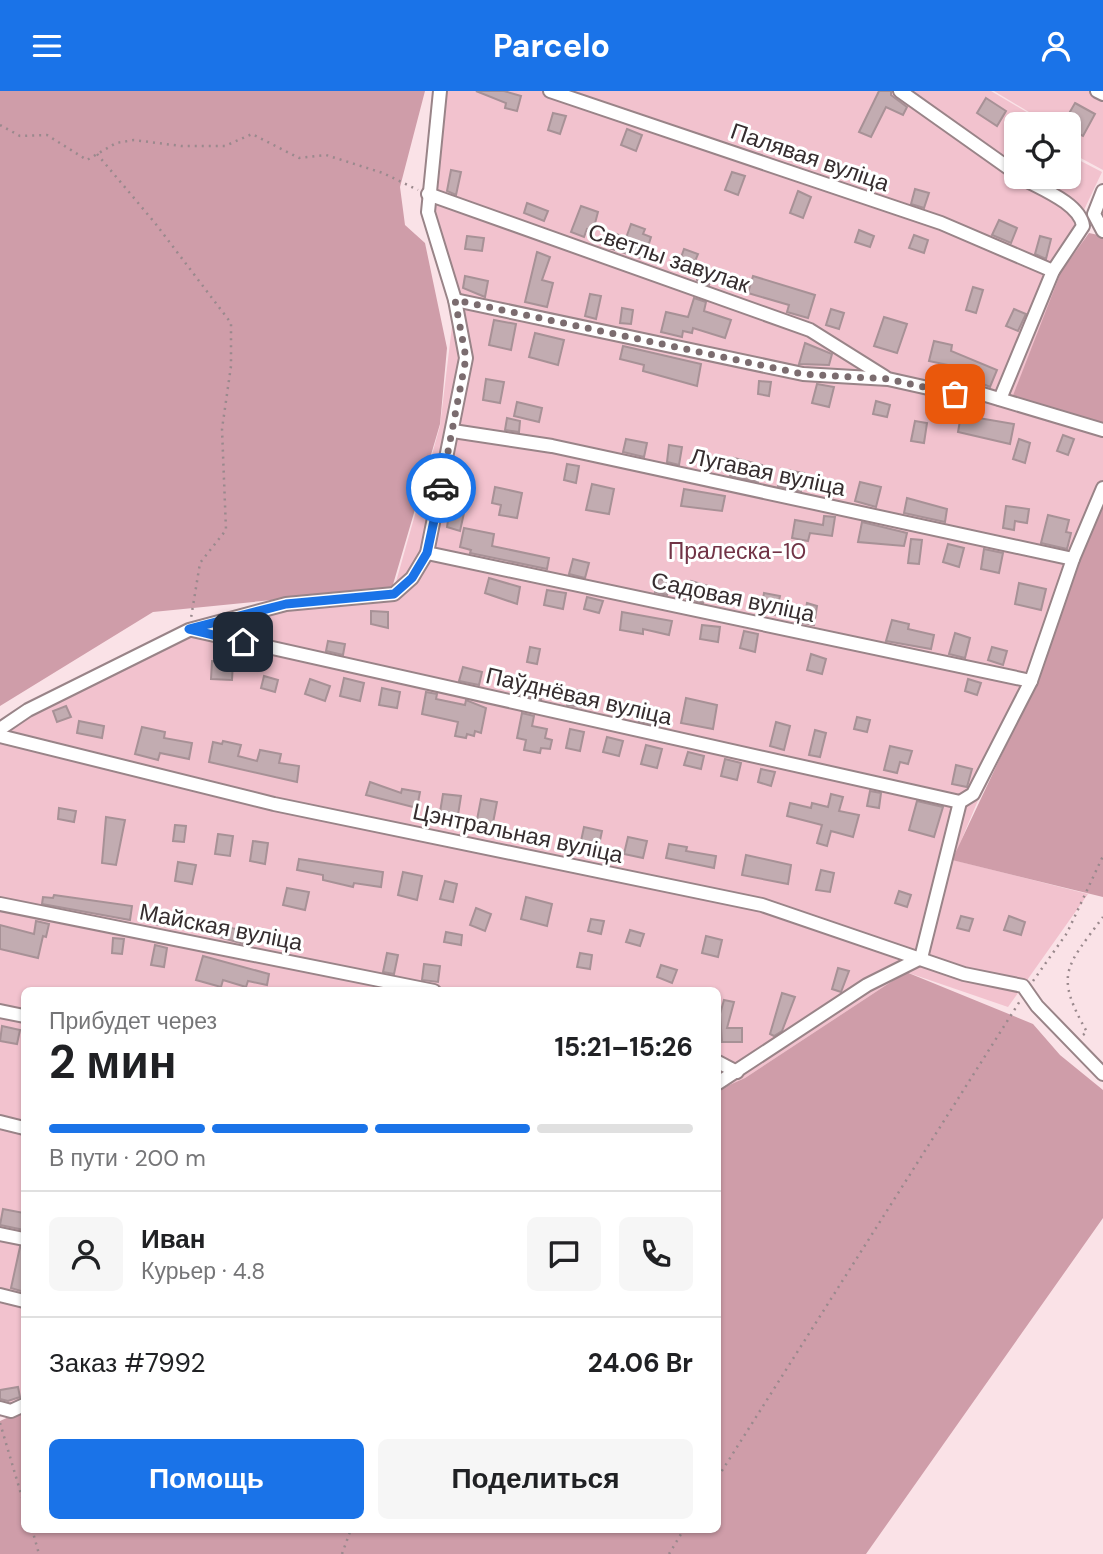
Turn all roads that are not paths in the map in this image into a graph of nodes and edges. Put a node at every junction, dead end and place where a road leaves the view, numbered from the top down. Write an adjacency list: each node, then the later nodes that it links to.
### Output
1 (440, 91): 9 (street)
2 (550, 91): 11 (street, Палявая вуліца)
3 (900, 91): 6 (street)
4 (1097, 91): 5 (street)
5 (1103, 94)
6 (1004, 165)
7 (1040, 189): 11 (street)
8 (1103, 191): 10 (street)
9 (428, 194): 12 (street); 13 (street, Светлы завулак)
10 (1103, 231)
11 (1053, 271): 14 (street)
12 (455, 300): 13 (street); 16 (street)
13 (888, 379): 14 (street)
14 (1000, 399): 15 (street)
15 (1103, 430)
16 (453, 431): 18 (street); 19 (street, Лугавая вуліца)
17 (1103, 488): 19 (street)
18 (427, 553): 20 (street); 21 (street, Садовая вуліца)
19 (1073, 559): 21 (street)
20 (189, 629): 22 (street); 24 (street, Паўднёвая вуліца)
21 (1031, 681): 24 (street)
22 (0, 729)
23 (0, 736): 26 (street, Цэнтральная вуліца)
24 (960, 802): 26 (street)
25 (0, 904): 27 (street, Майская вуліца)
26 (922, 958): 31 (street); 32 (street, Цэнтральная вуліца)
27 (414, 987)
28 (0, 1011): 29 (street)
29 (21, 1015)
30 (721, 1064): 31 (street)
31 (737, 1072): 33 (street)
32 (1103, 1074)
33 (721, 1081)
34 (0, 1122): 35 (street)
35 (21, 1127)
36 (0, 1234): 37 (street)
37 (21, 1238)
38 (0, 1295): 39 (street)
39 (21, 1300)
40 (21, 1406): 41 (street)
41 (0, 1408)

